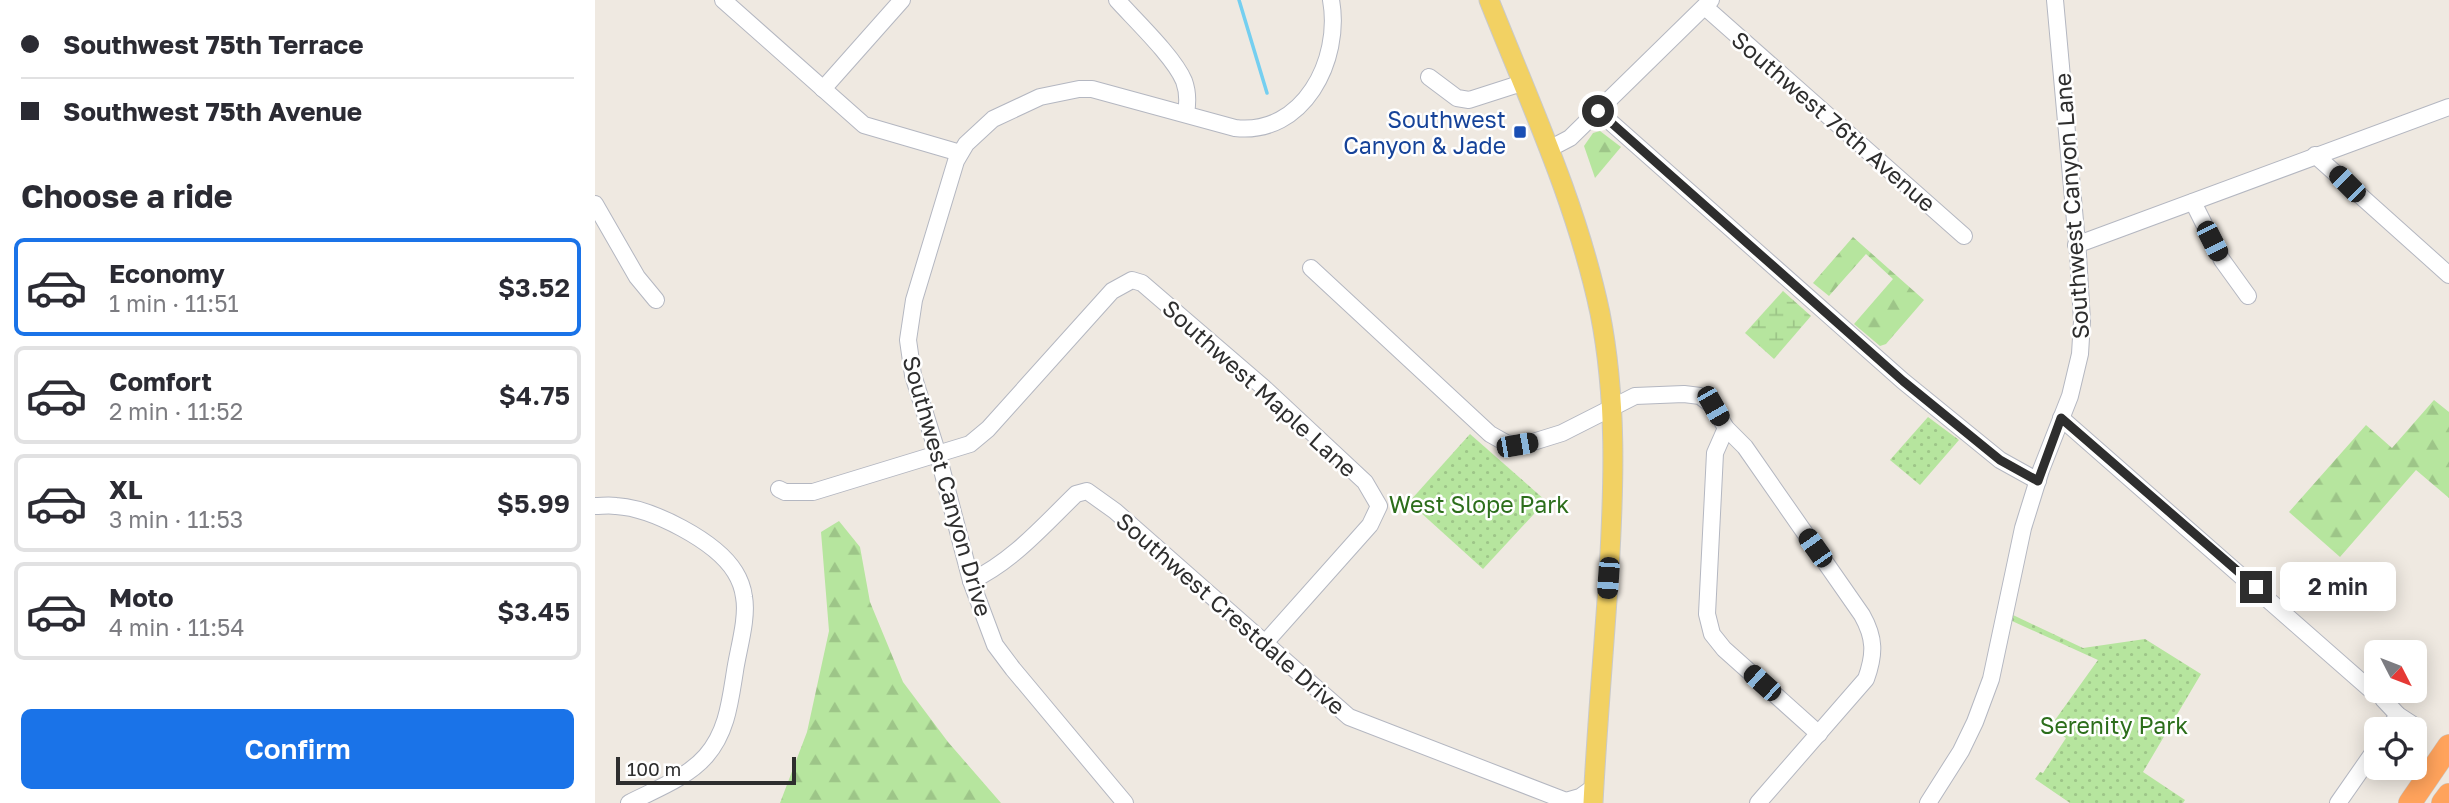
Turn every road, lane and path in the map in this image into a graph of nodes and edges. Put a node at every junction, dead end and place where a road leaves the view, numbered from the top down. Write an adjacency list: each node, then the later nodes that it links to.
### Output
1 (723, 0): 10 (street)
2 (902, 0): 10 (street)
3 (1117, 0): 13 (street)
4 (1331, 0): 13 (street, Southwest Canyon Drive)
5 (1489, 0): 9 (main road)
6 (2055, 0): 20 (street, Southwest Canyon Lane)
7 (1708, 4): 12 (street); 19 (street, Southwest 76th Avenue)
8 (1429, 77): 9 (street)
9 (1522, 83): 14 (main road)
10 (823, 89): 15 (street)
11 (2449, 107): 16 (street)
12 (1598, 111): 14 (street); 29 (street)
13 (1186, 113): 15 (street, Southwest Canyon Drive)
14 (1549, 149): 25 (main road)
15 (960, 153): 28 (street, Southwest Canyon Drive)
16 (2315, 155): 17 (street); 22 (street)
17 (2193, 202): 20 (street); 23 (street)
18 (595, 204): 24 (street)
19 (1964, 236)
20 (2076, 245): 26 (street, Southwest Canyon Lane)
21 (1311, 268): 25 (street)
22 (2449, 275)
23 (2248, 296)
24 (656, 300)
25 (1612, 408): 27 (street); 39 (main road)
26 (2061, 418): 29 (street, Southwest Canyon Lane); 34 (street)
27 (1726, 428): 36 (street); 36 (street)
28 (938, 455): 30 (street); 32 (street, Southwest Canyon Drive); 33 (street, Southwest Maple Lane)
29 (2038, 481): 44 (street, Southwest Canyon Lane)
30 (779, 489)
31 (595, 506): 41 (street)
32 (971, 580): 33 (street, Southwest Crestdale Drive); 42 (street, Southwest Canyon Drive)
33 (1264, 644): 39 (street, Southwest Crestdale Drive)
34 (2398, 715): 35 (street)
35 (2401, 717)
36 (1819, 734): 43 (street)
37 (2449, 746): 46 (highway)
38 (2364, 766): 45 (street)
39 (1594, 795)
40 (2449, 795): 47 (highway)
41 (629, 803)
42 (1125, 803)
43 (1758, 803)
44 (1928, 803)
45 (2338, 803)
46 (2410, 803)
47 (2444, 803)

